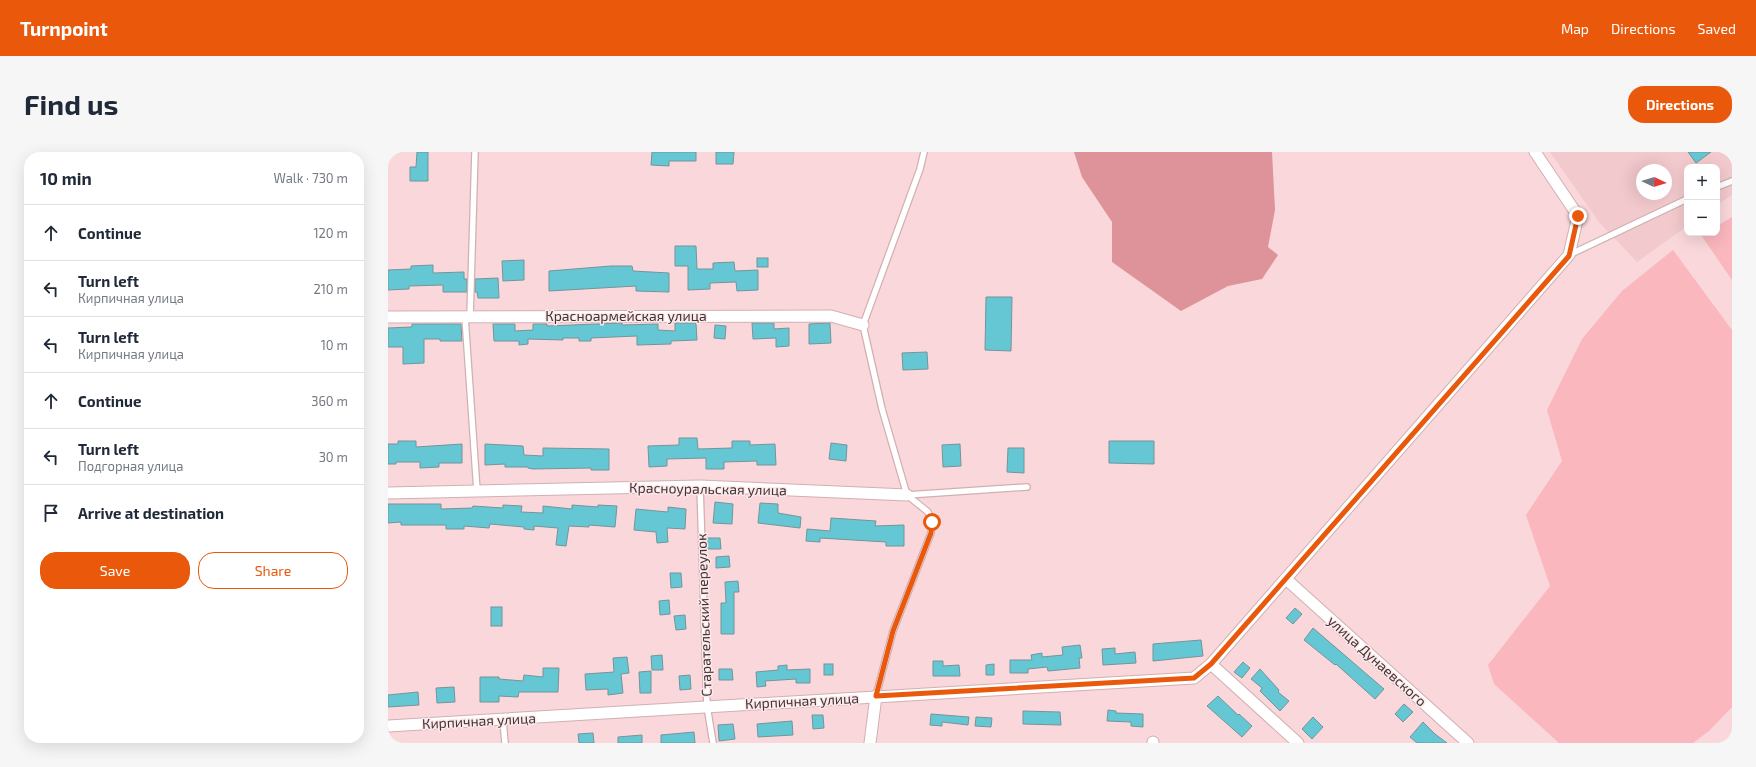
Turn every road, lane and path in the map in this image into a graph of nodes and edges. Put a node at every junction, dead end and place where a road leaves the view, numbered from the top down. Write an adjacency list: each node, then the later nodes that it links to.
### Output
1 (475, 152): 9 (lane)
2 (924, 152): 10 (lane)
3 (1536, 152): 7 (street)
4 (1732, 181): 5 (lane)
5 (1720, 186)
6 (1685, 200): 7 (lane)
7 (1569, 256): 16 (street, Кирпичная улица)
8 (388, 317): 9 (street, Красноармейская улица)
9 (468, 317): 10 (street, Красноармейская улица); 13 (lane)
10 (863, 325): 15 (lane)
11 (700, 486): 13 (street, Красноуральская улица); 15 (street, Красноуральская улица); 19 (lane, Старательский переулок)
12 (1027, 487): 15 (lane, Красноуральская улица)
13 (477, 491): 14 (street, Красноуральская улица)
14 (388, 493)
15 (907, 495): 18 (lane)
16 (1286, 579): 17 (street, Кирпичная улица); 26 (street, улица Дунаевского)
17 (1211, 664): 18 (street, Кирпичная улица); 25 (street)
18 (876, 696): 19 (street, Кирпичная улица); 24 (street)
19 (707, 706): 20 (street, Кирпичная улица); 23 (lane, Старательский переулок)
20 (503, 721): 21 (street, Кирпичная улица); 22 (lane)
21 (388, 726)
22 (505, 743)
23 (713, 743)
24 (870, 743)
25 (1298, 743)
26 (1468, 743)

